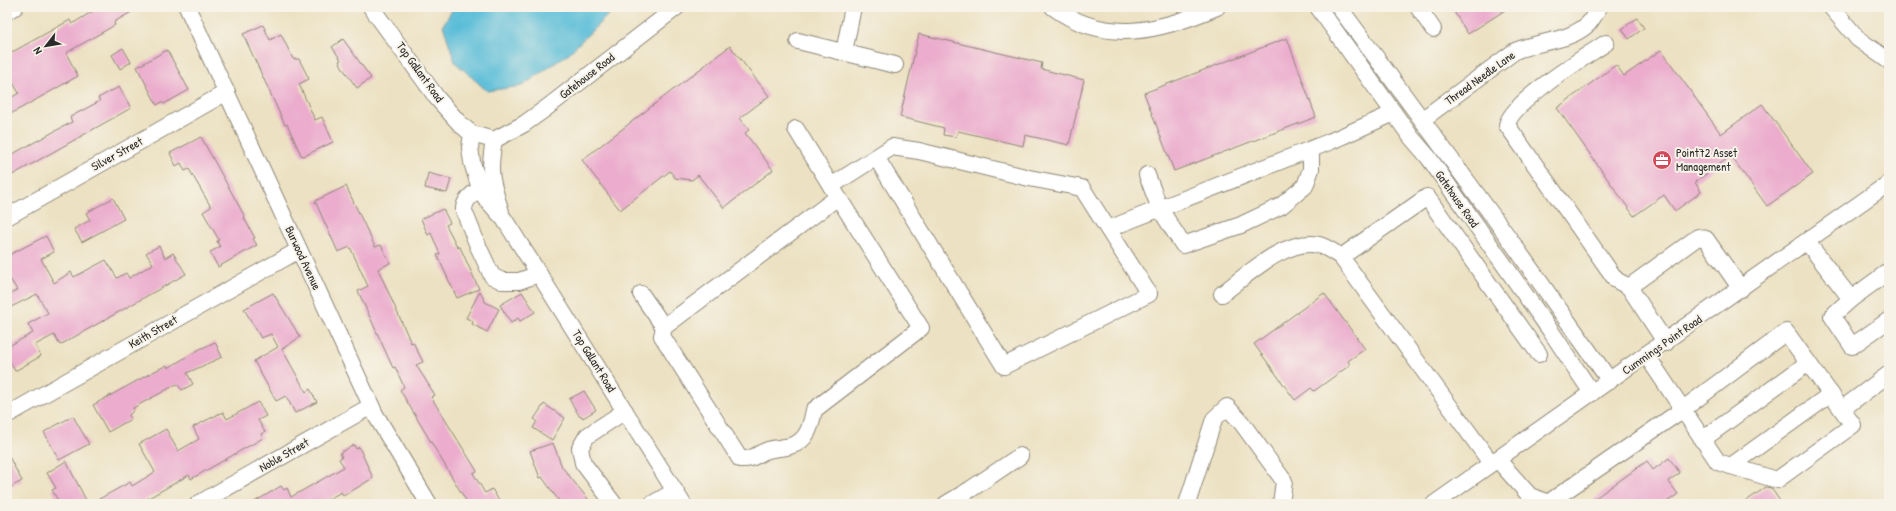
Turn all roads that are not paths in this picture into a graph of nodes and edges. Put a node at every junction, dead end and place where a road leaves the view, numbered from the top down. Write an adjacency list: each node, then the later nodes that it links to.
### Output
1 (15, 7): 13 (street)
2 (187, 7): 20 (street, Burwood Avenue)
3 (371, 7): 24 (street, Top Gallant Road)
4 (677, 7): 25 (street, Gatehouse Road)
5 (853, 7): 17 (street)
6 (1053, 7): 7 (street)
7 (1217, 7)
8 (1318, 7): 21 (street, Gatehouse Road)
9 (1339, 7): 22 (street, Gatehouse Road)
10 (1418, 7): 14 (street)
11 (1599, 7): 22 (street, Thread Needle Lane)
12 (1831, 7): 18 (street)
13 (7, 11)
14 (1433, 29)
15 (798, 41): 17 (street)
16 (1606, 43): 41 (street)
17 (844, 52): 19 (street)
18 (1889, 61)
19 (896, 65)
20 (227, 92): 33 (street, Silver Street); 37 (street, Burwood Avenue)
21 (1394, 113): 26 (street); 54 (street, Gatehouse Road)
22 (1423, 119): 53 (street, Gatehouse Road)
23 (796, 129): 31 (street)
24 (472, 134): 25 (street, Top Gallant Road); 30 (street, Top Gallant Road)
25 (494, 140): 34 (street, Top Gallant Road)
26 (1311, 150): 32 (street); 32 (street)
27 (876, 157): 31 (street); 35 (street); 35 (street)
28 (1147, 175): 32 (street)
29 (1889, 183): 36 (street, Cummings Point Road)
30 (480, 189): 34 (street, Top Gallant Road); 40 (street)
31 (834, 191): 47 (street); 47 (street)
32 (1160, 208): 35 (street)
33 (7, 217)
34 (504, 219): 40 (street, Top Gallant Road)
35 (1108, 229)
36 (1807, 242): 42 (street, Cummings Point Road); 45 (street)
37 (300, 250): 56 (street, Burwood Avenue); 60 (street, Keith Street)
38 (1341, 257): 44 (street); 49 (street); 63 (street)
39 (1889, 271): 45 (street)
40 (539, 274): 59 (street, Top Gallant Road)
41 (1629, 287): 42 (street); 48 (street)
42 (1741, 289): 48 (street, Cummings Point Road)
43 (641, 294): 47 (street)
44 (1222, 294)
45 (1851, 299): 46 (street)
46 (1889, 320)
47 (664, 327)
48 (1666, 342): 50 (street, Cummings Point Road)
49 (1539, 354)
50 (1647, 356): 53 (street, Cummings Point Road); 58 (street)
51 (1808, 363): 55 (street); 58 (street); 61 (street)
52 (1889, 374): 57 (street)
53 (1610, 381): 54 (street, Cummings Point Road)
54 (1592, 393): 63 (street, Cummings Point Road)
55 (1831, 394): 57 (street); 64 (street)
56 (371, 406): 66 (street, Noble Street); 67 (street, Burwood Avenue)
57 (1842, 409): 64 (street)
58 (1682, 410): 61 (street); 63 (street)
59 (625, 412): 65 (street, Top Gallant Road); 68 (street)
60 (7, 415)
61 (1702, 440): 64 (street)
62 (1020, 456): 70 (street)
63 (1494, 461): 73 (street, Cummings Point Road)
64 (1731, 466)
65 (679, 497): 69 (street)
66 (198, 504)
67 (429, 504)
68 (614, 504)
69 (652, 504)
70 (946, 504)
71 (1187, 504): 72 (street)
72 (1281, 504)
73 (1434, 504)

